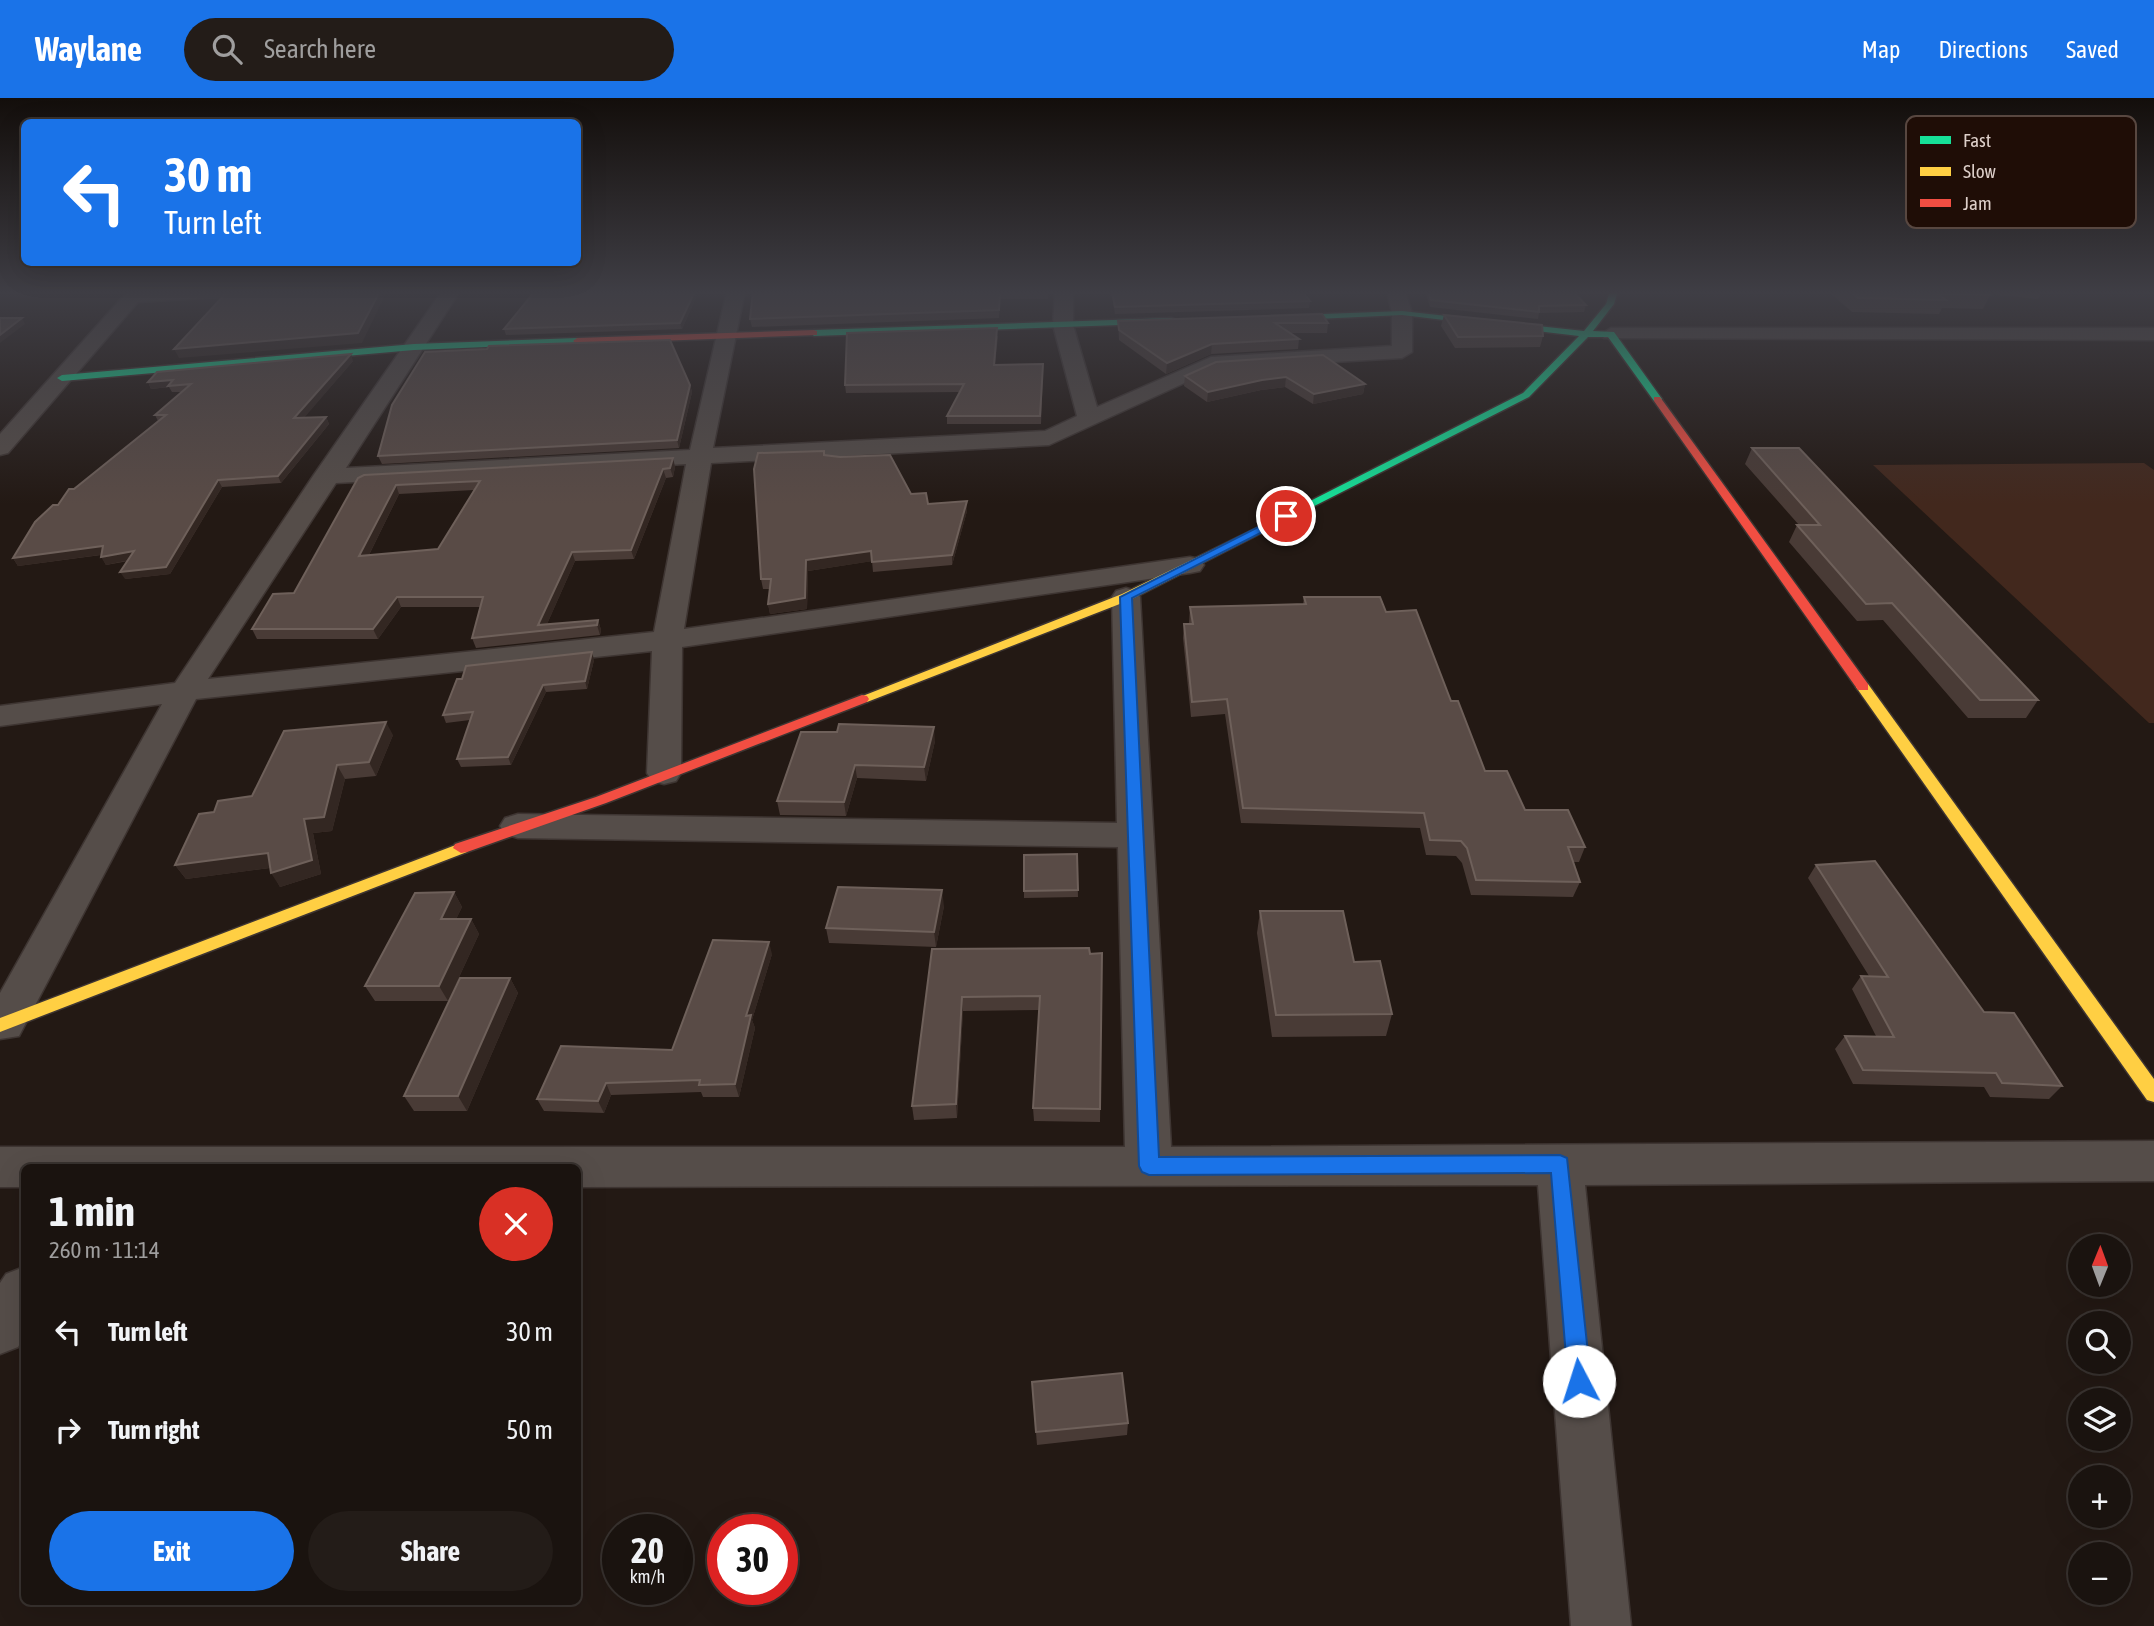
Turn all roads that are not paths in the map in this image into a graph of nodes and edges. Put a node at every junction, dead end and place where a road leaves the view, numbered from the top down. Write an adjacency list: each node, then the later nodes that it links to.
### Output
1 (76, 362): 9 (street)
2 (240, 362): 9 (main road)
3 (403, 362): 13 (street)
4 (721, 362): 12 (street)
5 (1073, 362): 10 (street)
6 (1223, 362): 10 (street)
7 (1558, 362): 14 (main road)
8 (1631, 362): 23 (main road)
9 (62, 378): 11 (street)
10 (1089, 419): 12 (street)
11 (0, 448)
12 (700, 456): 13 (street); 16 (street)
13 (325, 476): 17 (street)
14 (1190, 565): 15 (main road); 16 (street)
15 (1126, 597): 19 (main road); 21 (street)
16 (667, 640): 17 (street); 19 (street)
17 (185, 691): 18 (street); 22 (street)
18 (0, 716)
19 (664, 773): 20 (main road)
20 (517, 826): 21 (street); 22 (main road)
21 (1136, 835): 26 (street)
22 (2, 1025)
23 (2154, 1094)
24 (2154, 1161): 25 (street)
25 (1560, 1164): 26 (street); 32 (street)
26 (1149, 1166): 29 (street)
27 (0, 1167): 28 (street)
28 (21, 1167)
29 (581, 1167)
30 (21, 1296): 31 (street)
31 (0, 1329)
32 (1601, 1626)

